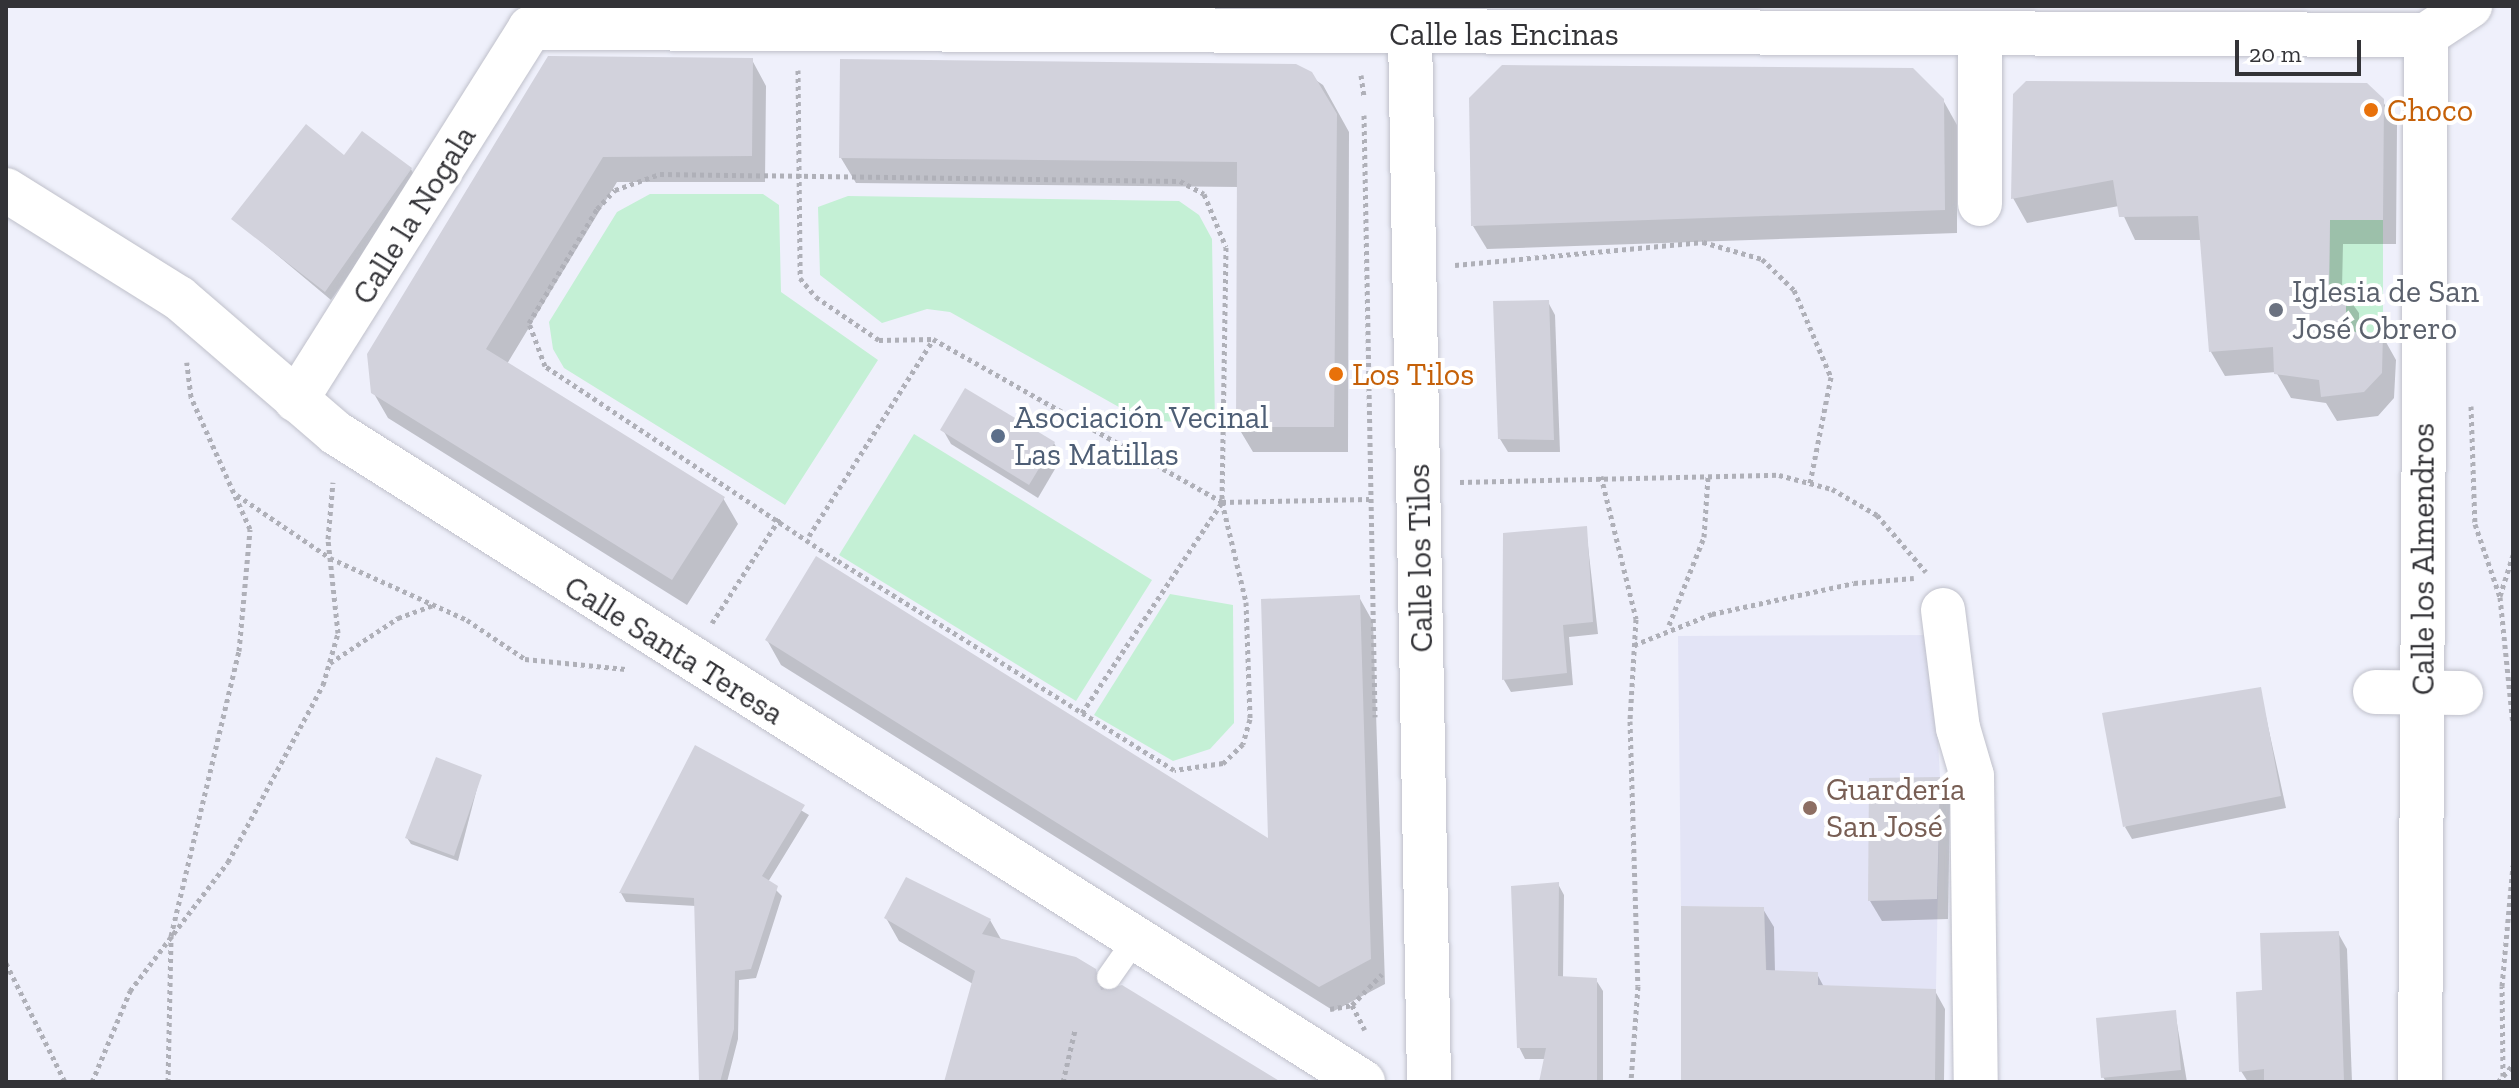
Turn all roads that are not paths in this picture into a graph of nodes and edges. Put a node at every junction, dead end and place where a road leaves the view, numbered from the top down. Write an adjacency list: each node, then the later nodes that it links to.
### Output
1 (2470, 6): 6 (street)
2 (1925, 20): 3 (street, Calle las Encinas); 5 (street, Calle las Encinas)
3 (1390, 24): 4 (street, Calle las Encinas); 16 (street, Calle los Tilos)
4 (530, 28): 9 (street, Calle la Nogala)
5 (1980, 34): 6 (street, Calle las Encinas); 8 (street)
6 (2426, 35): 12 (street, Calle los Almendros)
7 (6, 190): 9 (street, Calle Santa Teresa)
8 (1980, 204)
9 (296, 400): 13 (street, Calle Santa Teresa)
10 (1936, 593): 17 (street)
11 (2375, 692): 12 (street)
12 (2442, 692): 18 (street, Calle los Almendros)
13 (1137, 937): 14 (lane); 15 (street, Calle Santa Teresa)
14 (1109, 977)
15 (1363, 1082)
16 (1429, 1082)
17 (1976, 1082)
18 (2420, 1082)

